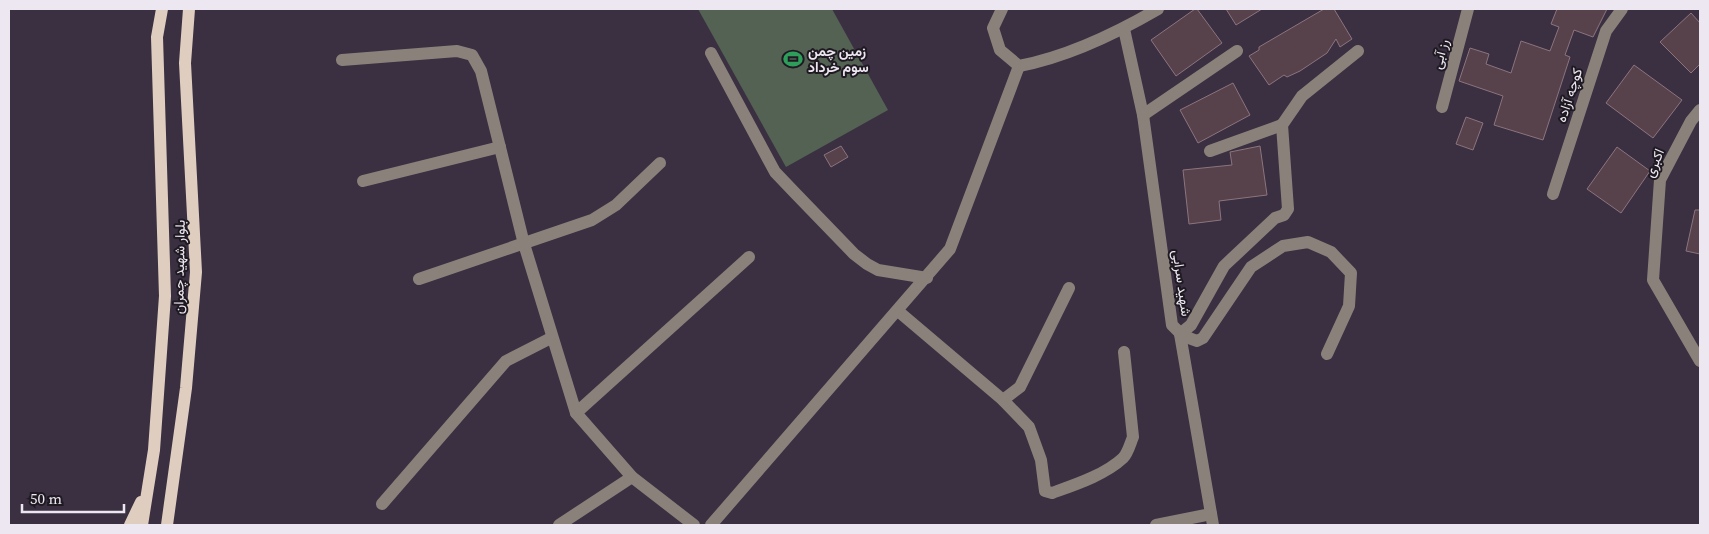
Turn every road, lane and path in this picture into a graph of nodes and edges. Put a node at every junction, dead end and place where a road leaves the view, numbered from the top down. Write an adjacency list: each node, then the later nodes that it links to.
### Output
1 (162, 9): 36 (main road, بلوار شهید چمران)
2 (189, 9): 41 (main road, بلوار شهید چمران)
3 (1002, 9): 12 (street)
4 (1158, 9): 7 (street)
5 (1468, 9): 13 (street, رز آبی)
6 (1622, 9): 21 (street, کوچه آزاده)
7 (1124, 29): 12 (street); 15 (street, شهید سرابی)
8 (1237, 51): 15 (street)
9 (1358, 51): 16 (street)
10 (711, 53): 24 (street)
11 (342, 60): 17 (street)
12 (1019, 66): 24 (street)
13 (1442, 107)
14 (1700, 110): 32 (street, اکبری)
15 (1143, 115): 28 (street, شهید سرابی)
16 (1282, 125): 18 (street); 28 (street, شهید سرابی)
17 (500, 147): 20 (street); 22 (street)
18 (1210, 151)
19 (660, 164): 22 (street)
20 (363, 181)
21 (1553, 194)
22 (524, 244): 25 (street); 29 (street)
23 (749, 257): 34 (street)
24 (927, 278): 27 (street)
25 (419, 279)
26 (1069, 288): 33 (street)
27 (898, 311): 33 (street); 44 (street)
28 (1180, 334): 31 (street); 38 (street)
29 (551, 338): 34 (street); 37 (street)
30 (1124, 352): 33 (street)
31 (1326, 354)
32 (1700, 361)
33 (1003, 400)
34 (576, 413): 35 (street)
35 (632, 477): 42 (street); 43 (street)
36 (148, 484): 39 (main road); 40 (main road, بلوار شهید چمران)
37 (382, 504)
38 (1212, 520): 45 (street)
39 (130, 525)
40 (142, 525)
41 (167, 525)
42 (559, 525)
43 (694, 525)
44 (711, 525)
45 (1156, 525)

